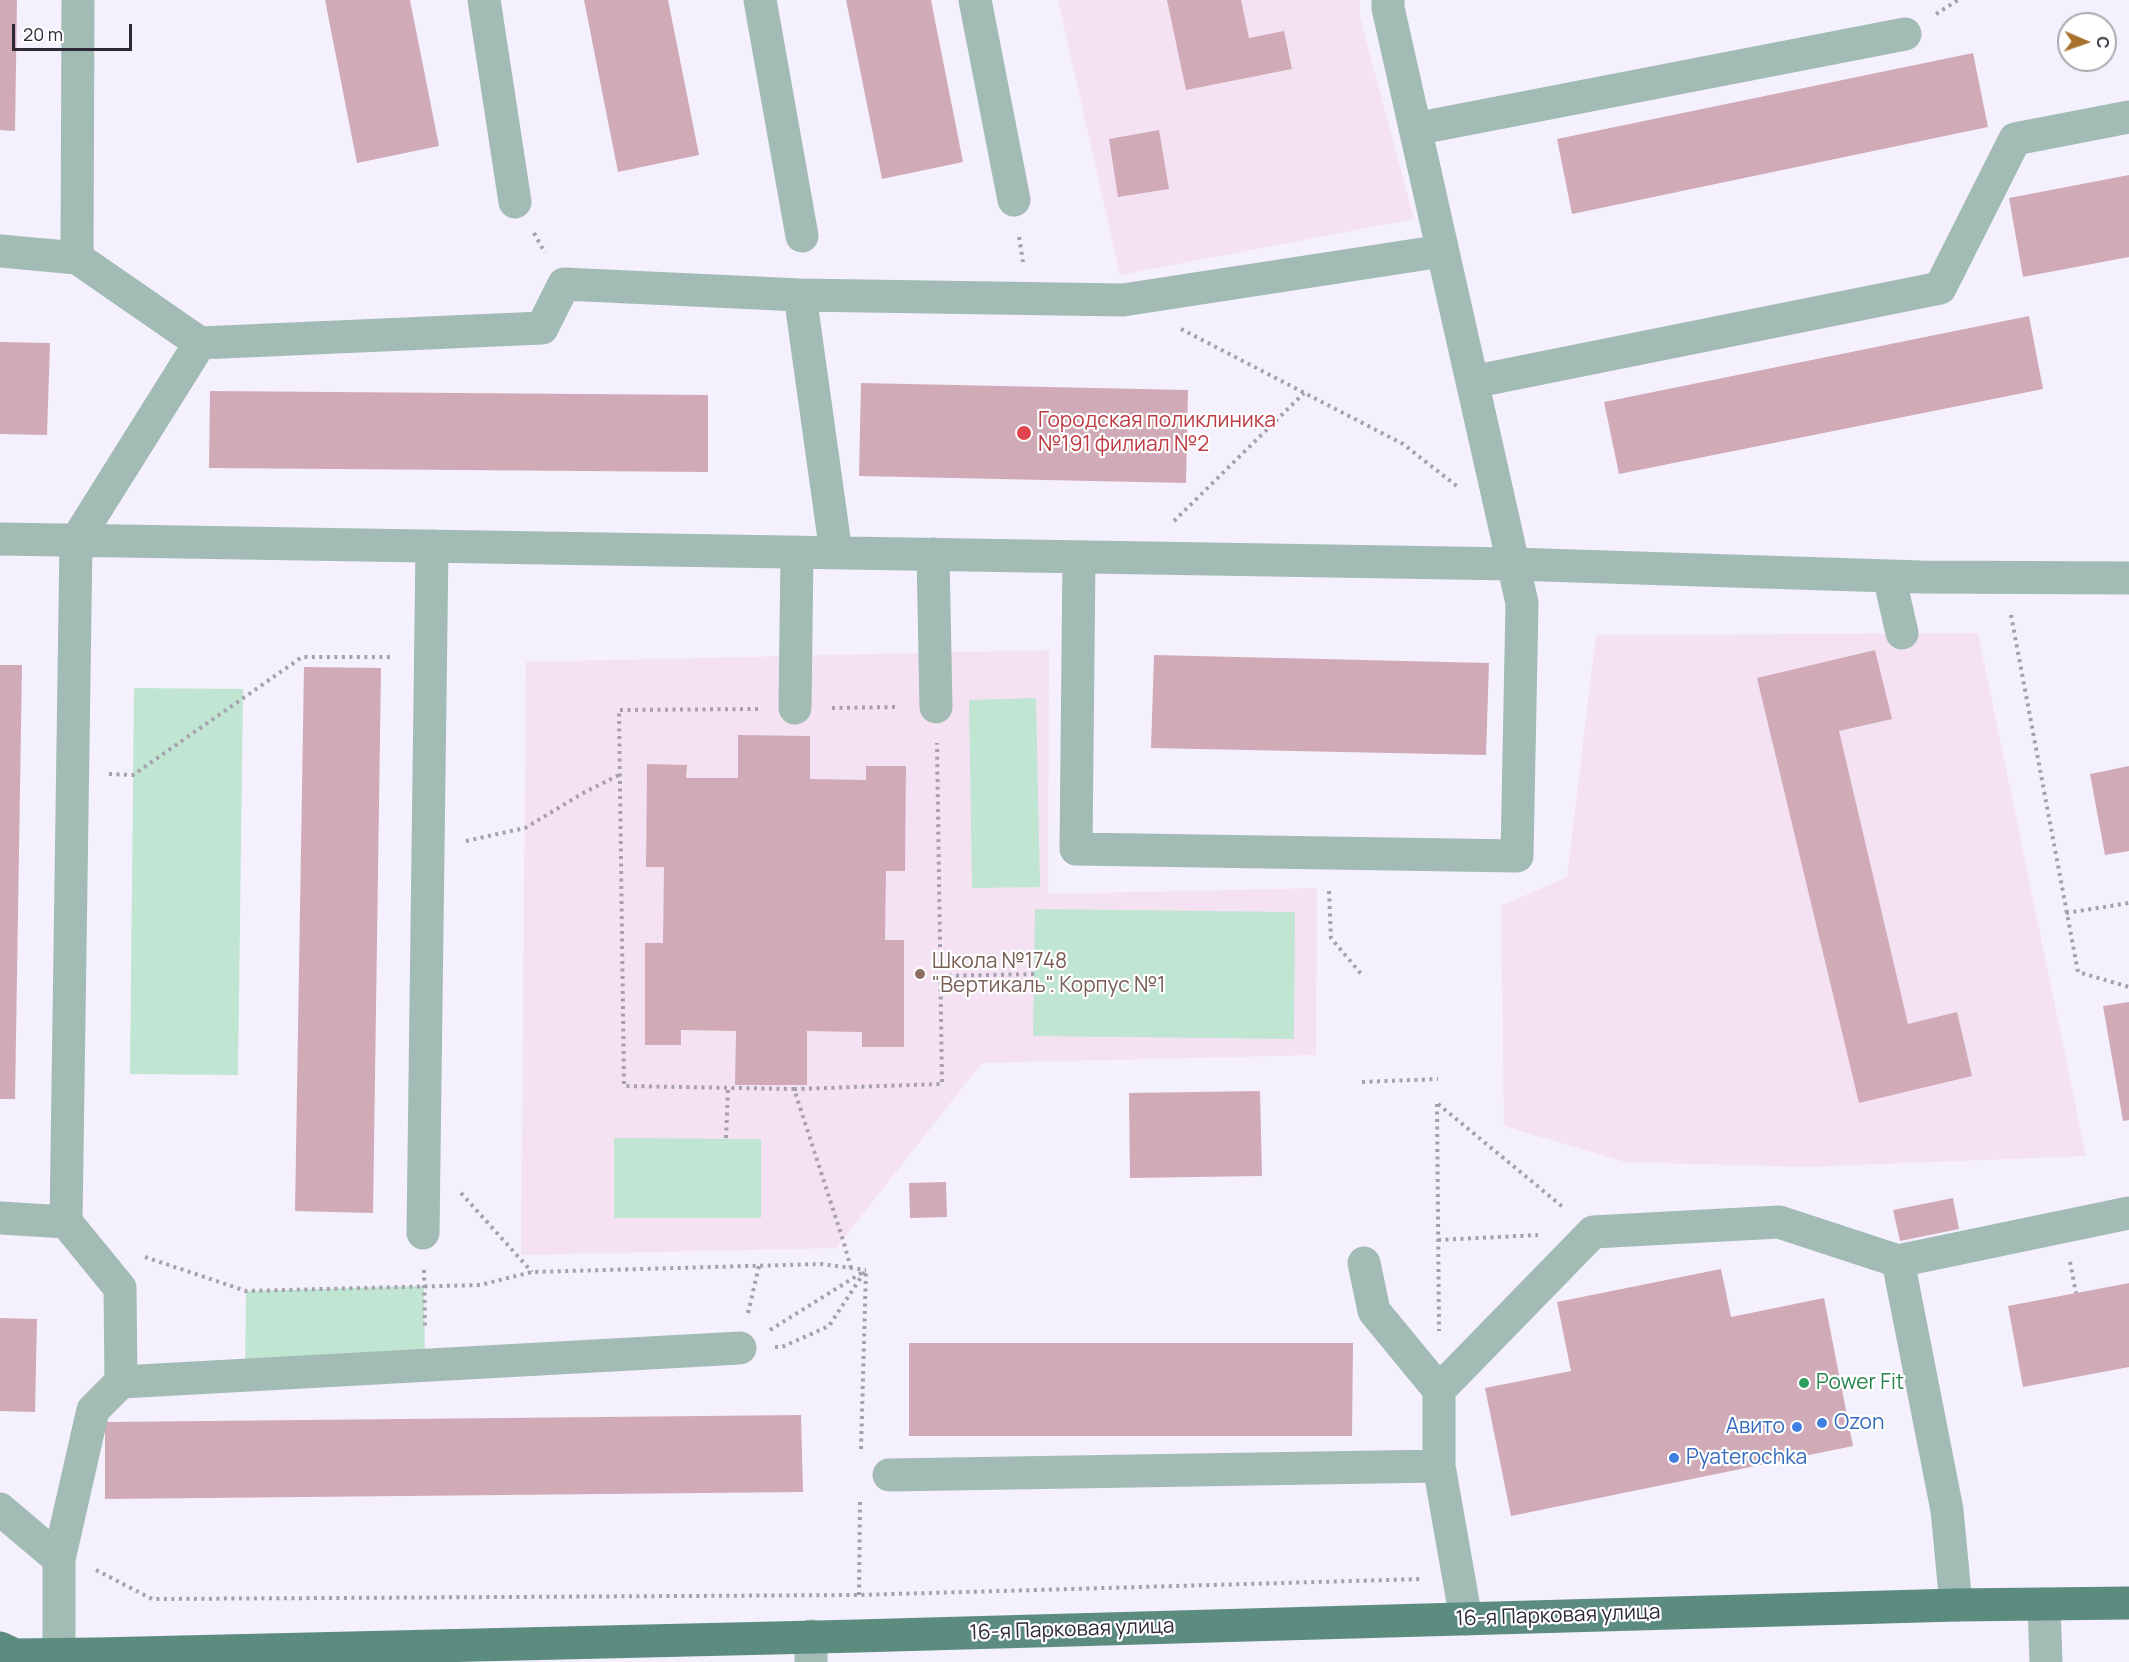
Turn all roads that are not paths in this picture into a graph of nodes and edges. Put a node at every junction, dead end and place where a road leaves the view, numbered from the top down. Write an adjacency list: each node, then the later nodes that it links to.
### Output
1 (78, 0): 14 (lane)
2 (484, 0): 10 (lane)
3 (760, 0): 11 (lane)
4 (975, 0): 9 (lane)
5 (1388, 0): 8 (lane)
6 (1905, 34): 8 (lane)
7 (2129, 117): 17 (lane)
8 (1415, 129): 13 (lane)
9 (1014, 200)
10 (515, 202)
11 (802, 236)
12 (0, 251): 14 (lane)
13 (1442, 251): 15 (lane); 17 (lane)
14 (77, 258): 16 (lane)
15 (800, 295): 16 (lane); 22 (lane)
16 (200, 343): 19 (lane)
17 (1472, 382): 25 (lane)
18 (0, 539): 19 (lane)
19 (76, 542): 20 (lane); 33 (lane)
20 (432, 546): 21 (lane); 34 (lane)
21 (797, 552): 22 (lane); 30 (lane)
22 (836, 553): 23 (lane)
23 (933, 554): 24 (lane); 29 (lane)
24 (1079, 557): 25 (lane); 25 (lane)
25 (1512, 564): 26 (lane)
26 (1889, 576): 27 (lane); 28 (lane)
27 (2129, 578)
28 (1902, 633)
29 (936, 707)
30 (795, 708)
31 (2129, 1213): 35 (lane)
32 (0, 1218): 33 (lane)
33 (66, 1222): 38 (lane)
34 (423, 1233)
35 (1898, 1261): 39 (lane); 46 (lane)
36 (1364, 1263): 39 (lane)
37 (740, 1348): 38 (lane)
38 (122, 1382): 43 (lane)
39 (1439, 1390): 40 (lane)
40 (1439, 1466): 41 (lane); 47 (lane)
41 (889, 1475)
42 (0, 1509): 43 (lane)
43 (59, 1559): 50 (lane)
44 (2129, 1603): 45 (main road, 16-я Парковая улица)
45 (2044, 1604): 46 (main road, 16-я Парковая улица); 52 (lane)
46 (1956, 1605): 47 (main road, 16-я Парковая улица)
47 (1466, 1619): 48 (main road, 16-я Парковая улица)
48 (811, 1649): 49 (main road, 16-я Парковая улица)
49 (592, 1652): 50 (main road, 16-я Парковая улица)
50 (59, 1654): 51 (main road, 16-я Парковая улица)
51 (7, 1657)
52 (2046, 1662)

